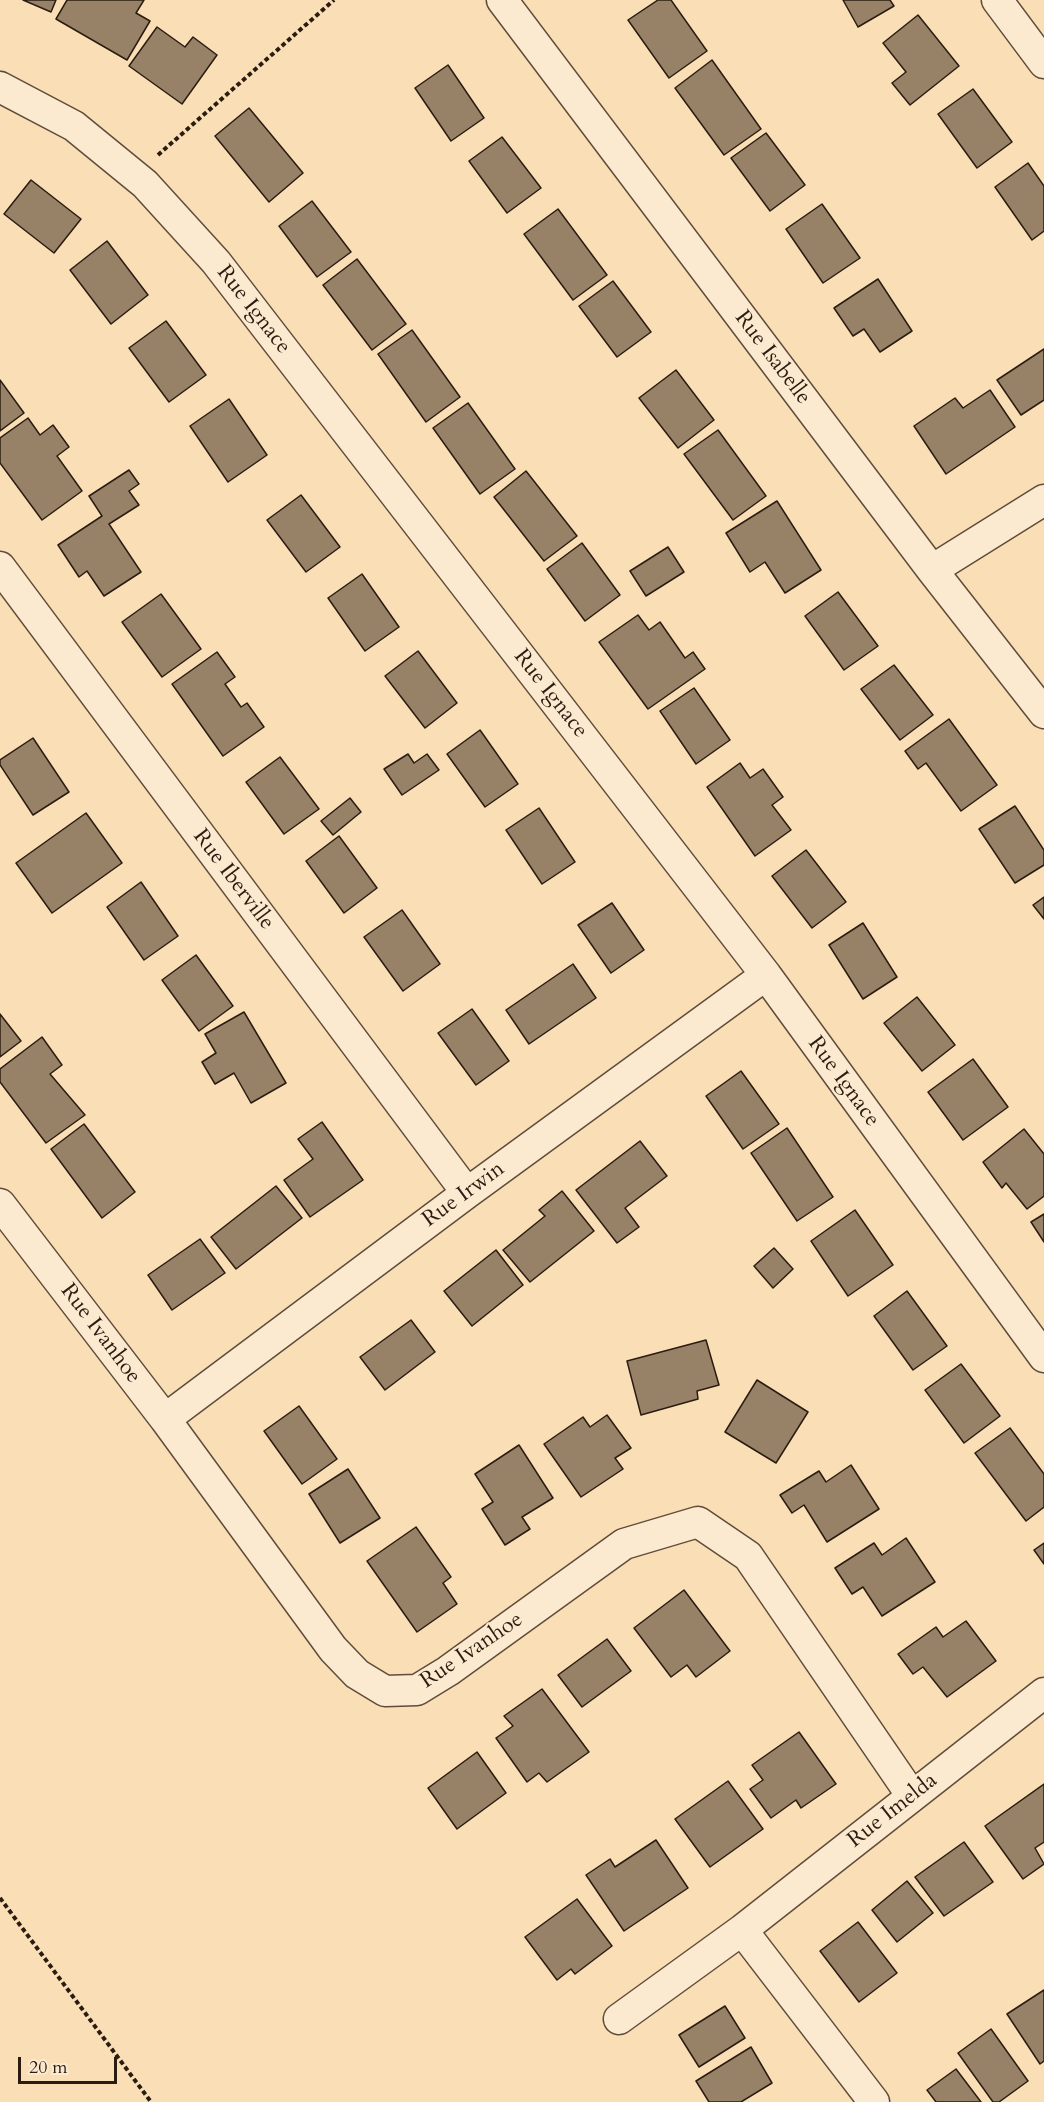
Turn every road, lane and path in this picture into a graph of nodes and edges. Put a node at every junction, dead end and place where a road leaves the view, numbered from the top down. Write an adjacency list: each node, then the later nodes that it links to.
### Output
1 (334, 0): 6 (path)
2 (502, 0): 9 (street, Rue Isabelle)
3 (996, 0): 4 (street)
4 (1041, 53)
5 (0, 87): 6 (street, Rue Ignace)
6 (135, 175): 11 (street, Rue Ignace)
7 (1044, 500): 9 (street)
8 (0, 567): 12 (street, Rue Iberville)
9 (932, 570): 10 (street, Rue Isabelle)
10 (1044, 713)
11 (766, 975): 12 (street, Rue Irwin); 14 (street, Rue Ignace)
12 (467, 1193): 15 (street, Rue Irwin)
13 (0, 1204): 15 (street, Rue Ivanhoe)
14 (1044, 1357)
15 (165, 1419): 17 (street, Rue Ivanhoe)
16 (1044, 1693): 17 (street, Rue Imelda)
17 (912, 1796): 19 (street, Rue Imelda)
18 (0, 1898): 21 (path)
19 (742, 1930): 20 (street, Rue Imelda); 22 (street)
20 (619, 2019)
21 (151, 2102)
22 (874, 2102)

